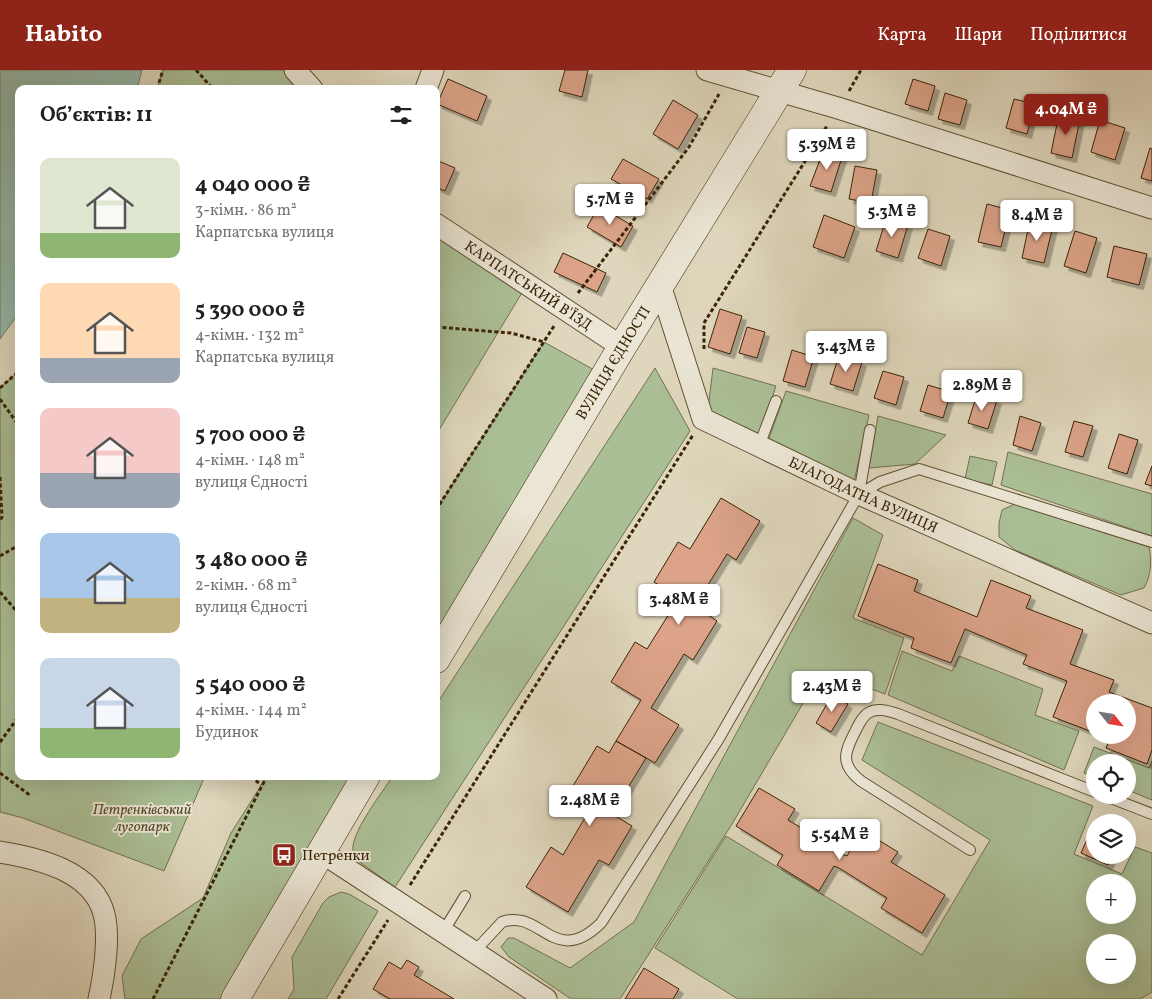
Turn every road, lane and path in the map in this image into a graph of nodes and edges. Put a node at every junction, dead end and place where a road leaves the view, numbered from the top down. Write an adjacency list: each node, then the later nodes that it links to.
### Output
1 (163, 70): 9 (path)
2 (196, 70): 10 (path)
3 (295, 70): 11 (street)
4 (433, 70): 12 (street)
5 (707, 70): 7 (street)
6 (861, 70): 13 (path)
7 (730, 76): 8 (street); 17 (path)
8 (786, 80): 13 (street); 16 (street, ВУЛИЦЯ ЄДНОСТІ)
9 (158, 85)
10 (209, 85)
11 (308, 85)
12 (427, 85)
13 (838, 108): 14 (street); 21 (path)
14 (1152, 208)
15 (440, 227): 17 (street, КАРПАТСЬКИЙ В'ЇЗД)
16 (660, 285): 20 (street, ВУЛИЦЯ ЄДНОСТІ); 27 (street)
17 (566, 310): 19 (path); 20 (street, КАРПАТСЬКИЙ В'ЇЗД)
18 (440, 327): 19 (path)
19 (544, 342): 32 (path)
20 (622, 347): 40 (street, ВУЛИЦЯ ЄДНОСТІ)
21 (704, 352)
22 (15, 375): 23 (path)
23 (0, 388)
24 (0, 399): 26 (path)
25 (776, 402): 29 (lane)
26 (15, 420)
27 (703, 420): 29 (street, БЛАГОДАТНА ВУЛИЦЯ); 56 (path)
28 (870, 430): 31 (lane)
29 (759, 446): 31 (street, БЛАГОДАТНА ВУЛИЦЯ)
30 (0, 478): 33 (path)
31 (859, 494): 34 (lane); 39 (street, БЛАГОДАТНА ВУЛИЦЯ); 58 (lane)
32 (440, 504)
33 (0, 521)
34 (1152, 542)
35 (15, 548): 36 (path)
36 (0, 556)
37 (0, 592): 38 (path)
38 (15, 609)
39 (1152, 623)
40 (440, 651)
41 (15, 721): 42 (path)
42 (0, 742)
43 (0, 773): 49 (path)
44 (255, 780): 47 (path)
45 (264, 780): 47 (path)
46 (364, 780): 54 (street)
47 (261, 785): 60 (path)
48 (1086, 788): 52 (lane)
49 (31, 796)
50 (1126, 804): 51 (lane)
51 (1152, 814)
52 (970, 850)
53 (0, 852): 59 (street)
54 (321, 852): 56 (street); 61 (street)
55 (465, 896): 57 (lane)
56 (398, 903): 57 (street); 62 (path)
57 (443, 932): 58 (street)
58 (474, 952): 63 (street)
59 (99, 999)
60 (153, 999)
61 (235, 999)
62 (338, 999)
63 (546, 999)

